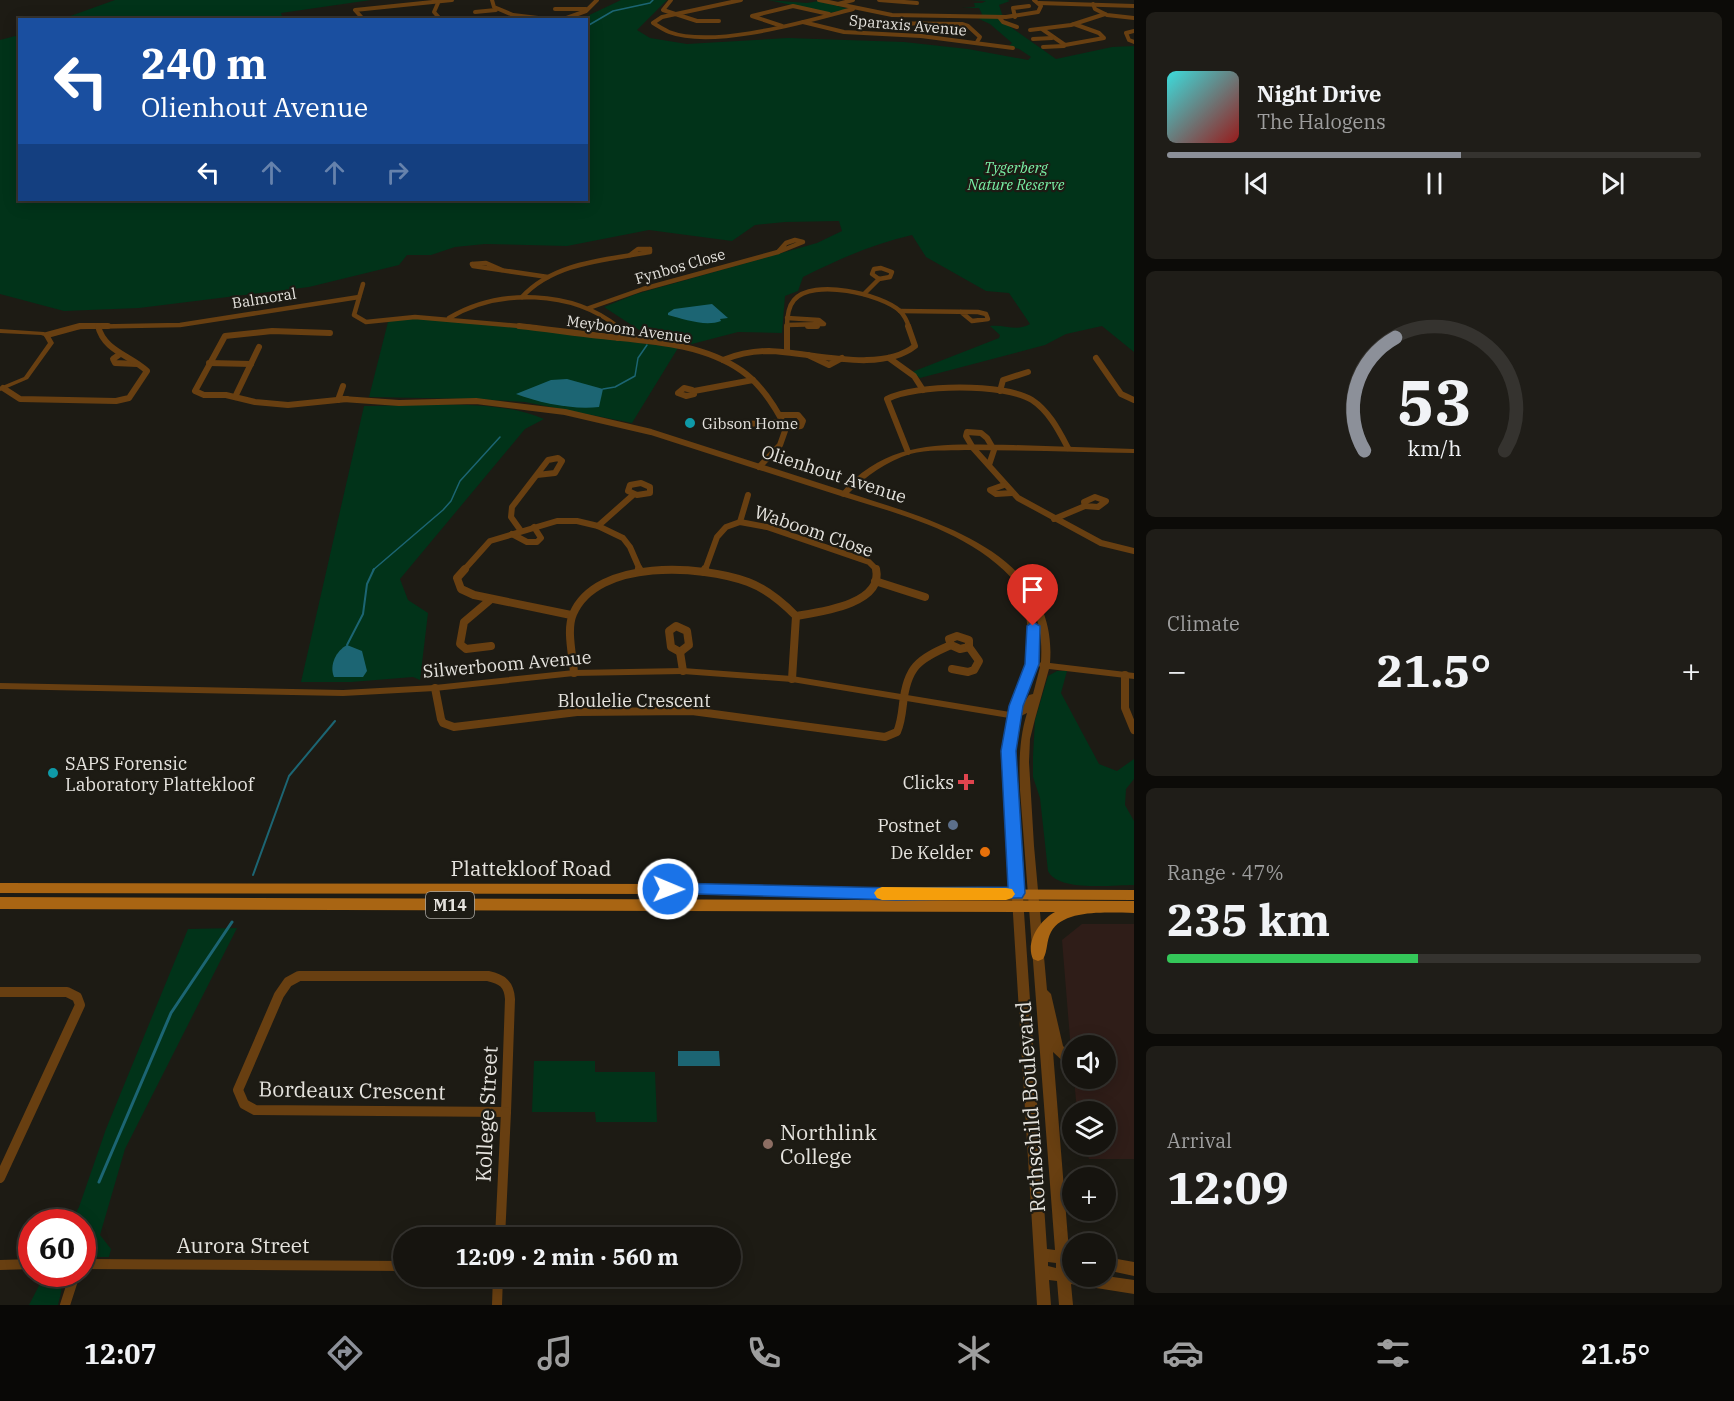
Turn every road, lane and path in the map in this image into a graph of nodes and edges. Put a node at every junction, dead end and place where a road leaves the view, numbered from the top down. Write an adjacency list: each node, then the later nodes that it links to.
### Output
1 (452, 0): 11 (street)
2 (492, 0): 21 (street)
3 (597, 0): 19 (street)
4 (671, 0): 24 (street)
5 (741, 0): 24 (street)
6 (819, 0): 14 (street)
7 (853, 0): 14 (street)
8 (879, 0): 10 (street)
9 (1034, 0): 12 (street)
10 (917, 2): 17 (street)
11 (438, 3): 30 (street); 31 (street)
12 (1039, 3): 13 (street); 29 (street)
13 (1093, 3): 16 (street); 26 (street)
14 (836, 5): 20 (street)
15 (1029, 6): 29 (street)
16 (1134, 6)
17 (919, 8)
18 (555, 9): 19 (street)
19 (589, 9): 33 (street)
20 (853, 9): 25 (street); 27 (street)
21 (496, 10): 23 (street); 32 (street)
22 (953, 11): 27 (street)
23 (475, 12)
24 (674, 14): 35 (street); 40 (street)
25 (830, 14): 36 (street); 40 (street)
26 (1105, 14): 34 (street); 39 (street)
27 (956, 16): 28 (street)
28 (999, 17): 29 (street); 41 (street)
29 (1014, 17)
30 (361, 18)
31 (439, 18)
32 (538, 18)
33 (566, 18)
34 (1134, 18)
35 (719, 21)
36 (802, 21): 40 (street); 45 (street, Sparaxis Avenue)
37 (871, 23): 38 (street)
38 (893, 23): 45 (street); 48 (street)
39 (1074, 24): 42 (street); 50 (street)
40 (783, 26)
41 (1017, 27)
42 (1042, 29): 43 (street); 46 (street)
43 (1030, 30)
44 (1134, 31): 49 (street)
45 (898, 35): 48 (street, Sparaxis Avenue)
46 (1052, 38): 47 (street); 50 (street)
47 (1033, 39)
48 (976, 42): 51 (street, Sparaxis Avenue)
49 (1134, 42)
50 (1065, 45): 52 (street)
51 (1013, 48)
52 (1043, 48)
53 (778, 252): 62 (street, Fynbos Close)
54 (629, 256): 56 (street)
55 (503, 271): 55 (street); 56 (street)
56 (548, 277): 61 (street)
57 (879, 279): 59 (street)
58 (363, 284): 60 (street)
59 (864, 294): 63 (street); 66 (street)
60 (359, 297): 65 (street, Meyboom Avenue); 68 (street, Balmoral)
61 (522, 297): 62 (street); 65 (street)
62 (589, 308): 72 (street)
63 (900, 311): 64 (street); 76 (street)
64 (961, 312)
65 (449, 318): 72 (street, Meyboom Avenue)
66 (787, 318): 67 (street); 67 (street)
67 (787, 326): 74 (street)
68 (98, 328): 71 (street, Balmoral); 75 (street)
69 (0, 331): 71 (street)
70 (330, 333): 79 (street)
71 (47, 335): 85 (street)
72 (618, 338): 78 (street, Meyboom Avenue)
73 (259, 347): 81 (street)
74 (787, 351): 76 (street); 78 (street)
75 (120, 354): 80 (street); 80 (street)
76 (889, 358): 86 (street)
77 (1096, 358): 91 (street)
78 (723, 360): 83 (street, Meyboom Avenue)
79 (209, 363): 81 (street); 89 (street, Olienhout Avenue)
80 (139, 364): 85 (street)
81 (251, 364): 89 (street)
82 (1028, 372): 88 (street)
83 (753, 380): 87 (street); 92 (street, Meyboom Avenue)
84 (343, 386): 90 (street)
85 (2, 388)
86 (923, 390): 88 (street); 99 (street)
87 (694, 391)
88 (1000, 391): 97 (street)
89 (235, 397): 90 (street, Olienhout Avenue)
90 (340, 400): 101 (street, Olienhout Avenue)
91 (1134, 400)
92 (780, 415): 94 (street, Meyboom Avenue); 94 (street)
93 (747, 424): 94 (street)
94 (785, 425): 101 (street)
95 (993, 447): 96 (street); 96 (street); 97 (street); 100 (street)
96 (973, 448): 99 (street); 100 (street)
97 (1068, 448): 98 (street)
98 (1134, 451)
99 (908, 452): 104 (street)
100 (989, 465): 103 (street)
101 (759, 467): 104 (street, Olienhout Avenue)
102 (537, 475): 113 (street)
103 (1004, 485): 105 (street); 105 (street)
104 (844, 494): 119 (street, Olienhout Avenue)
105 (1012, 494): 109 (street)
106 (633, 495): 111 (street)
107 (748, 495): 110 (street)
108 (1084, 506): 109 (street)
109 (1054, 519): 115 (street)
110 (740, 522): 117 (street, Waboom Close); 118 (street, Waboom Close)
111 (598, 526): 112 (street); 116 (street)
112 (534, 527): 113 (street); 114 (street)
113 (521, 531): 114 (street)
114 (512, 534): 121 (street)
115 (1134, 551)
116 (640, 571): 117 (street); 122 (street)
117 (704, 572): 123 (street)
118 (875, 581): 120 (street); 123 (street, Waboom Close)
119 (1023, 585): 128 (street); 129 (street, Olienhout Avenue)
120 (925, 597)
121 (490, 600): 122 (street); 125 (street)
122 (572, 615): 132 (street)
123 (796, 616): 134 (street)
124 (951, 645): 126 (street); 126 (street); 139 (street)
125 (491, 646)
126 (969, 647): 130 (street)
127 (680, 652): 131 (street)
128 (1032, 664): 129 (street); 138 (street)
129 (1047, 665): 133 (street); 137 (street, Olienhout Avenue)
130 (952, 669)
131 (683, 671): 132 (street, Silwerboom Avenue); 134 (street, Silwerboom Avenue)
132 (574, 673): 136 (street, Silwerboom Avenue)
133 (1129, 676): 142 (street)
134 (792, 679): 139 (street, Silwerboom Avenue)
135 (0, 686): 136 (street, Silwerboom Avenue)
136 (435, 688): 139 (street, Bloulelie Crescent)
137 (1039, 689): 141 (street); 144 (street, Olienhout Avenue)
138 (1021, 692): 140 (street); 141 (street)
139 (904, 697): 140 (street, Silwerboom Avenue)
140 (975, 709): 141 (street, Silwerboom Avenue); 143 (street)
141 (1013, 717): 143 (street); 144 (street)
142 (1134, 730)
143 (1010, 732): 147 (street)
144 (1027, 736): 147 (street, Olienhout Avenue)
145 (0, 888): 147 (main road, Plattekloof Road / M14)
146 (1134, 895): 147 (main road, Plattekloof Road / M14)
147 (1025, 900): 148 (main road, Plattekloof Road / M14); 149 (main road, Plattekloof Road / M14); 151 (street, Rothschild Boulevard); 160 (street, Rothschild Boulevard)
148 (0, 903)
149 (1092, 906): 150 (main road, Plattekloof Road / M14); 151 (main road)
150 (1134, 907)
151 (1038, 955): 152 (street, Rothschild Boulevard)
152 (1041, 987): 155 (street); 159 (street, Rothschild Boulevard)
153 (0, 992): 157 (street)
154 (511, 992): 156 (street, Kollege Street); 156 (street, Bordeaux Crescent)
155 (1062, 1053)
156 (506, 1112): 158 (street, Kollege Street)
157 (0, 1178)
158 (501, 1227)
159 (1065, 1233)
160 (1040, 1255): 161 (street); 168 (street, Rothschild Boulevard)
161 (1062, 1257)
162 (18, 1264): 164 (street)
163 (96, 1264): 165 (street, Aurora Street)
164 (0, 1265)
165 (393, 1266)
166 (1116, 1266): 167 (street)
167 (1134, 1269)
168 (1041, 1272): 169 (street); 177 (street, Rothschild Boulevard)
169 (1062, 1276)
170 (1116, 1284): 174 (street)
171 (71, 1287): 175 (street)
172 (497, 1287): 176 (street)
173 (1065, 1287): 178 (street, Rothschild Boulevard)
174 (1134, 1287)
175 (65, 1305)
176 (496, 1305)
177 (1044, 1305)
178 (1066, 1305)

